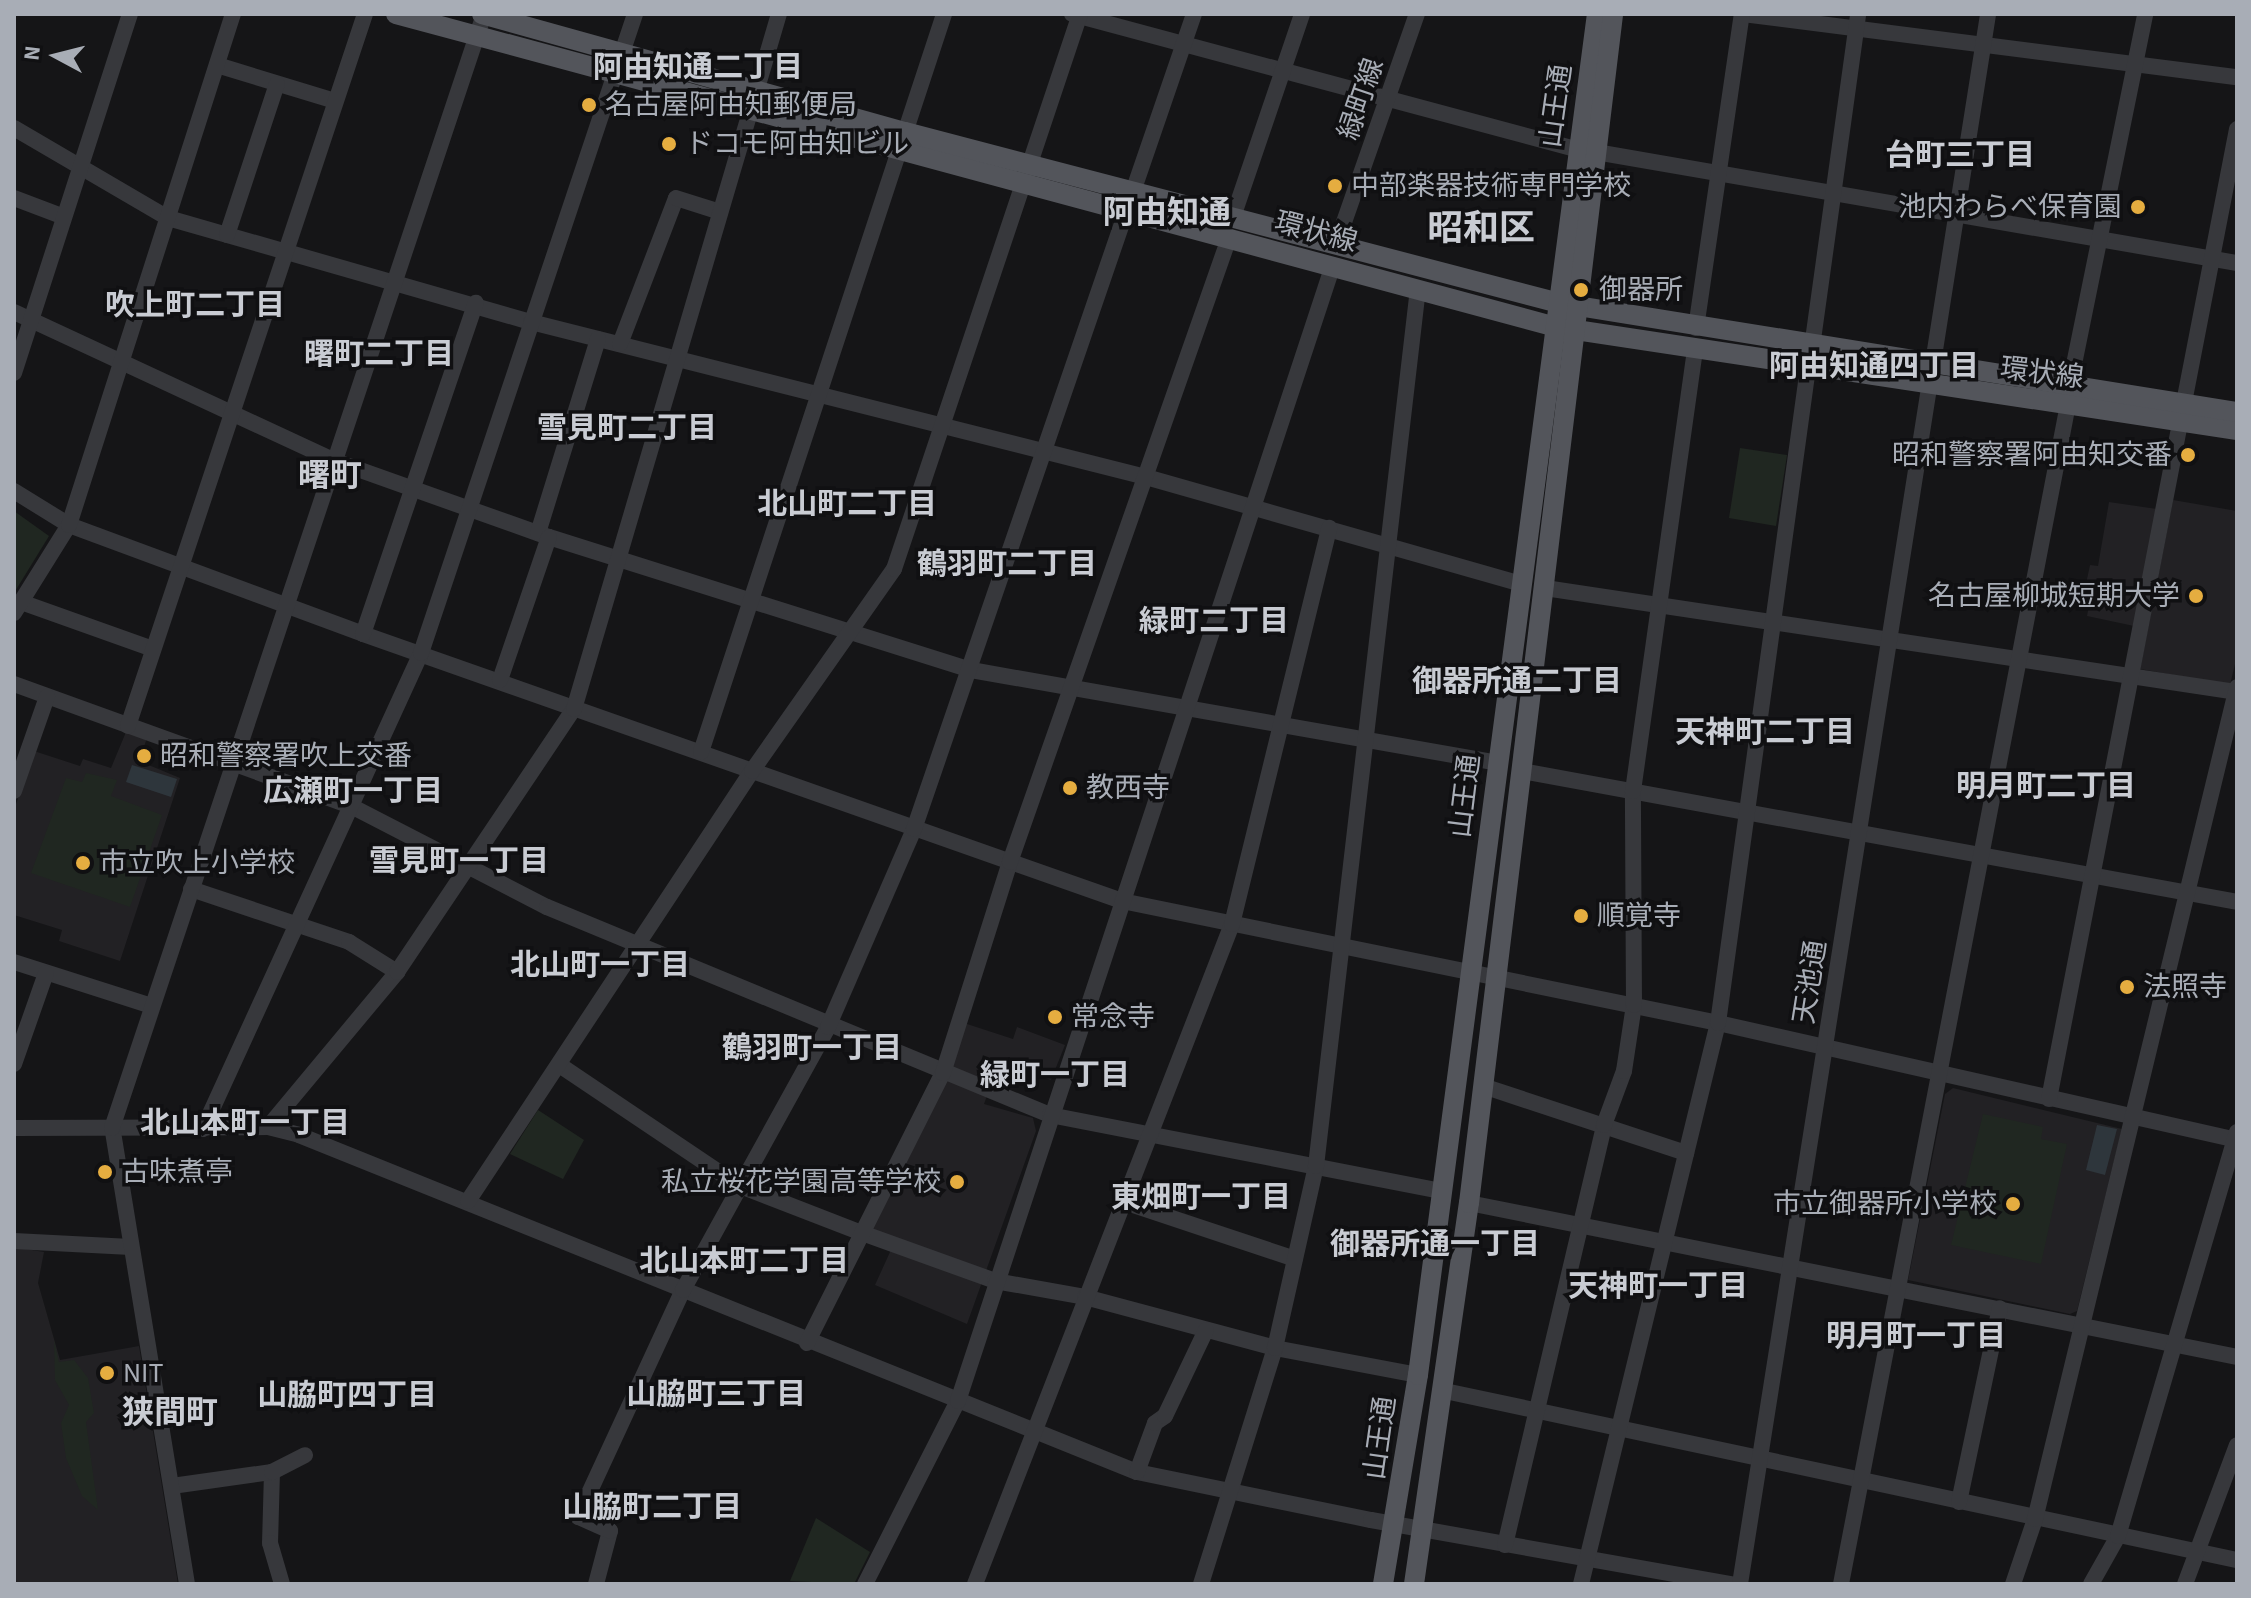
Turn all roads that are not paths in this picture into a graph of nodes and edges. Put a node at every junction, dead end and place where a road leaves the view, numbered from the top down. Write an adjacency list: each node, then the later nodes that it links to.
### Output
1 (130, 14): 37 (street)
2 (233, 14): 24 (street)
3 (365, 14): 31 (street)
4 (396, 14): 19 (main road, 環状線)
5 (483, 14): 19 (street); 22 (main road, 環状線)
6 (635, 14): 22 (street)
7 (779, 14): 29 (street)
8 (944, 14): 35 (street)
9 (1194, 14): 20 (street)
10 (1302, 14): 25 (street)
11 (1417, 14): 30 (street, 緑町線)
12 (1597, 14): 36 (main road, 山王通)
13 (1613, 14): 36 (main road, 山王通)
14 (1743, 14): 18 (street); 38 (street)
15 (1988, 14): 21 (street, 天池通)
16 (2145, 14): 23 (street)
17 (1077, 15): 20 (street); 39 (street)
18 (1857, 22): 21 (street); 41 (street)
19 (476, 37): 26 (main road, 環状線); 56 (street)
20 (1184, 44): 25 (street); 40 (street)
21 (1982, 45): 23 (street); 45 (street, 天池通)
22 (622, 52): 26 (street); 29 (main road, 環状線)
23 (2132, 64): 27 (street); 51 (street)
24 (217, 65): 28 (street); 48 (street)
25 (1283, 69): 30 (street); 47 (street)
26 (615, 72): 32 (main road, 環状線); 62 (street)
27 (2237, 77)
28 (277, 84): 31 (street); 49 (street)
29 (756, 90): 32 (street); 35 (main road, 環状線)
30 (1389, 100): 36 (street); 53 (street, 緑町線)
31 (335, 101): 52 (street)
32 (750, 111): 35 (main road, 環状線); 44 (street)
33 (14, 128): 37 (street)
34 (2237, 129): 54 (street)
35 (901, 141): 39 (main road, 環状線); 76 (street)
36 (1587, 151): 38 (street); 59 (main road, 山王通)
37 (81, 167): 46 (street); 48 (street)
38 (1719, 172): 41 (street); 64 (street)
39 (1027, 174): 40 (main road, 環状線); 43 (main road, 環状線); 80 (street)
40 (1134, 191): 43 (street); 47 (main road, 環状線)
41 (1835, 193): 45 (street); 69 (street)
42 (14, 198): 46 (street)
43 (1125, 211): 50 (main road, 環状線); 82 (street)
44 (720, 212): 67 (street); 70 (street)
45 (1954, 213): 51 (street); 72 (street, 天池通)
46 (64, 217): 61 (street)
47 (1233, 217): 53 (main road, 環状線)
48 (168, 218): 49 (street); 71 (street)
49 (227, 235): 52 (street)
50 (1229, 238): 53 (main road, 環状線); 84 (street)
51 (2101, 241): 54 (street); 75 (street)
52 (284, 251): 56 (street); 79 (street)
53 (1335, 255): 57 (main road, 環状線); 59 (main road, 環状線); 88 (street, 緑町線)
54 (2212, 259): 55 (street); 77 (street)
55 (2237, 263)
56 (396, 282): 58 (street); 83 (street)
57 (1418, 289): 63 (main road, 環状線); 92 (street)
58 (476, 303): 62 (street); 85 (street)
59 (1568, 305): 63 (main road, 山王通); 64 (main road, 環状線); 65 (main road, 山王通)
60 (14, 312): 61 (street)
61 (31, 320): 71 (street); 73 (street)
62 (531, 322): 66 (street); 87 (street)
63 (1556, 327): 65 (main road, 環状線); 95 (main road, 山王通)
64 (1696, 328): 69 (main road, 環状線)
65 (1577, 331): 68 (main road, 環状線); 96 (main road, 山王通)
66 (598, 339): 67 (street); 91 (street)
67 (620, 344): 70 (street)
68 (1695, 350): 69 (main road, 環状線); 98 (street)
69 (1810, 357): 72 (main road, 環状線); 74 (main road, 環状線); 101 (street)
70 (676, 359): 76 (street); 93 (street)
71 (122, 362): 79 (street); 89 (street)
72 (1932, 365): 74 (street, 天池通); 75 (main road, 環状線)
73 (14, 373)
74 (1930, 387): 75 (main road, 環状線); 104 (street, 天池通)
75 (2069, 394): 77 (main road, 環状線); 107 (street)
76 (820, 398): 80 (street); 97 (street)
77 (2181, 411): 78 (main road, 環状線); 81 (main road, 環状線); 109 (street)
78 (2237, 412)
79 (231, 415): 83 (street); 94 (street)
80 (940, 424): 82 (street); 102 (street)
81 (2237, 430)
82 (1045, 450): 84 (street); 108 (street)
83 (335, 461): 85 (street); 99 (street)
84 (1146, 477): 88 (street); 112 (street)
85 (414, 489): 87 (street); 103 (street)
86 (14, 491): 89 (street)
87 (471, 508): 91 (street); 106 (street)
88 (1252, 508): 90 (street); 115 (street, 緑町線)
89 (69, 525): 94 (street); 100 (street)
90 (1329, 528): 92 (street); 117 (street)
91 (544, 535): 93 (street); 110 (street)
92 (1391, 547): 95 (street); 119 (street)
93 (618, 559): 97 (street); 116 (street)
94 (180, 565): 99 (street); 105 (street)
95 (1521, 584): 121 (main road, 山王通)
96 (1545, 588): 98 (street); 124 (main road, 山王通)
97 (753, 603): 102 (street); 120 (street)
98 (1661, 603): 101 (street); 126 (street)
99 (285, 605): 103 (street); 122 (street)
100 (17, 607): 105 (street)
101 (1771, 619): 104 (street); 128 (street)
102 (846, 631): 108 (street); 123 (street)
103 (363, 634): 106 (street)
104 (1891, 637): 107 (street); 130 (street, 天池通)
105 (153, 649): 118 (street)
106 (421, 653): 110 (street); 127 (street)
107 (2022, 657): 109 (street); 131 (street)
108 (971, 670): 112 (street); 129 (street)
109 (2131, 674): 113 (street); 134 (street)
110 (500, 680): 116 (street)
111 (14, 684): 114 (street)
112 (1070, 687): 115 (street); 132 (street)
113 (2237, 691): 136 (street)
114 (47, 697): 118 (street); 125 (street)
115 (1185, 704): 117 (street); 137 (street, 緑町線)
116 (574, 709): 120 (street); 133 (street)
117 (1283, 722): 119 (street); 140 (street)
118 (128, 726): 122 (street)
119 (1368, 738): 121 (street); 142 (street)
120 (701, 752): 123 (street)
121 (1498, 763): 146 (main road, 山王通)
122 (232, 764): 127 (street); 135 (street)
123 (752, 771): 129 (street); 141 (street)
124 (1522, 771): 126 (street); 147 (main road, 山王通)
125 (14, 791)
126 (1633, 791): 128 (street); 148 (street)
127 (351, 806): 133 (street); 139 (street)
128 (1744, 810): 130 (street); 150 (street)
129 (914, 829): 132 (street); 151 (street)
130 (1860, 830): 131 (street); 152 (street, 天池通)
131 (1984, 853): 134 (street); 156 (street)
132 (1010, 862): 137 (street); 155 (street)
133 (469, 864): 141 (street); 144 (street)
134 (2094, 875): 136 (street); 158 (street)
135 (191, 889): 139 (street); 149 (street)
136 (2189, 894): 138 (street); 160 (street)
137 (1122, 901): 140 (street); 159 (street, 緑町線)
138 (2237, 902)
139 (296, 924): 144 (street); 165 (street)
140 (1232, 924): 142 (street); 166 (street)
141 (640, 947): 151 (street); 154 (street)
142 (1344, 948): 146 (street); 169 (street)
143 (14, 962): 145 (street)
144 (397, 972): 162 (street)
145 (46, 973): 149 (street); 153 (street)
146 (1470, 974): 147 (street); 171 (main road, 山王通)
147 (1497, 976): 148 (street); 157 (main road, 山王通)
148 (1634, 1005): 150 (street); 161 (street)
149 (152, 1006): 164 (street)
150 (1718, 1023): 152 (street); 168 (street)
151 (828, 1027): 155 (street); 170 (street)
152 (1826, 1048): 156 (street); 181 (street, 天池通)
153 (14, 1064)
154 (561, 1066): 170 (street); 172 (street)
155 (943, 1073): 159 (street); 176 (street)
156 (1939, 1075): 158 (street); 183 (street)
157 (1483, 1086): 161 (street); 174 (main road, 山王通)
158 (2049, 1099): 160 (street)
159 (1050, 1115): 166 (street); 182 (street, 緑町線)
160 (2131, 1117): 167 (street); 187 (street)
161 (1604, 1125): 168 (street); 175 (street)
162 (268, 1127): 165 (street); 172 (street)
163 (14, 1128): 164 (street)
164 (112, 1128): 165 (street); 179 (street)
165 (203, 1129)
166 (1151, 1135): 169 (street); 173 (street)
167 (2236, 1137): 190 (street)
168 (1686, 1153): 178 (street)
169 (1316, 1166): 171 (street); 180 (street)
170 (738, 1185): 176 (street); 184 (street)
171 (1442, 1191): 193 (main road, 山王通)
172 (468, 1201): 184 (street)
173 (1124, 1202): 180 (street); 185 (street)
174 (1469, 1203): 175 (street); 194 (main road, 山王通)
175 (1580, 1224): 178 (street); 196 (street)
176 (862, 1233): 182 (street); 189 (street)
177 (14, 1241): 179 (street)
178 (1664, 1241): 181 (street); 197 (street)
179 (131, 1247): 205 (street)
180 (1295, 1259): 191 (street)
181 (1788, 1267): 183 (street); 201 (street, 天池通)
182 (995, 1281): 185 (street); 195 (street, 緑町線)
183 (1901, 1287): 186 (street); 204 (street)
184 (683, 1290): 189 (street); 218 (street)
185 (1085, 1297): 188 (street); 198 (street)
186 (2000, 1308): 187 (street); 207 (street)
187 (2081, 1327): 190 (street); 208 (street)
188 (1206, 1330): 191 (street); 203 (street)
189 (807, 1343): 195 (street)
190 (2177, 1346): 192 (street); 211 (street)
191 (1275, 1348): 193 (street); 206 (street)
192 (2237, 1357)
193 (1418, 1375): 209 (main road, 山王通)
194 (1445, 1391): 196 (street); 210 (main road, 山王通)
195 (958, 1401): 198 (street); 219 (street, 緑町線)
196 (1535, 1408): 197 (street); 212 (street)
197 (1620, 1428): 201 (street); 214 (street)
198 (1032, 1433): 203 (street); 220 (street)
199 (2237, 1445): 213 (street)
200 (305, 1455): 202 (street)
201 (1761, 1459): 204 (street); 226 (street, 天池通)
202 (272, 1472): 205 (street); 217 (street)
203 (1137, 1472): 206 (street)
204 (1863, 1481): 207 (street); 227 (street)
205 (172, 1486): 216 (street)
206 (1229, 1494): 209 (street); 221 (street)
207 (1959, 1502): 208 (street)
208 (2035, 1519): 211 (street); 228 (street)
209 (1396, 1525): 210 (street); 222 (main road, 山王通)
210 (1426, 1530): 212 (street); 223 (main road, 山王通)
211 (2118, 1536): 213 (street); 229 (street)
212 (1505, 1545): 214 (street)
213 (2197, 1553): 215 (street); 230 (street)
214 (1586, 1560): 224 (street); 225 (street)
215 (2237, 1560)
216 (187, 1584)
217 (282, 1584)
218 (596, 1584)
219 (865, 1584)
220 (975, 1584)
221 (1201, 1584)
222 (1383, 1584)
223 (1414, 1584)
224 (1581, 1584)
225 (1732, 1584)
226 (1740, 1584)
227 (1841, 1584)
228 (2013, 1584)
229 (2091, 1584)
230 (2185, 1584)

